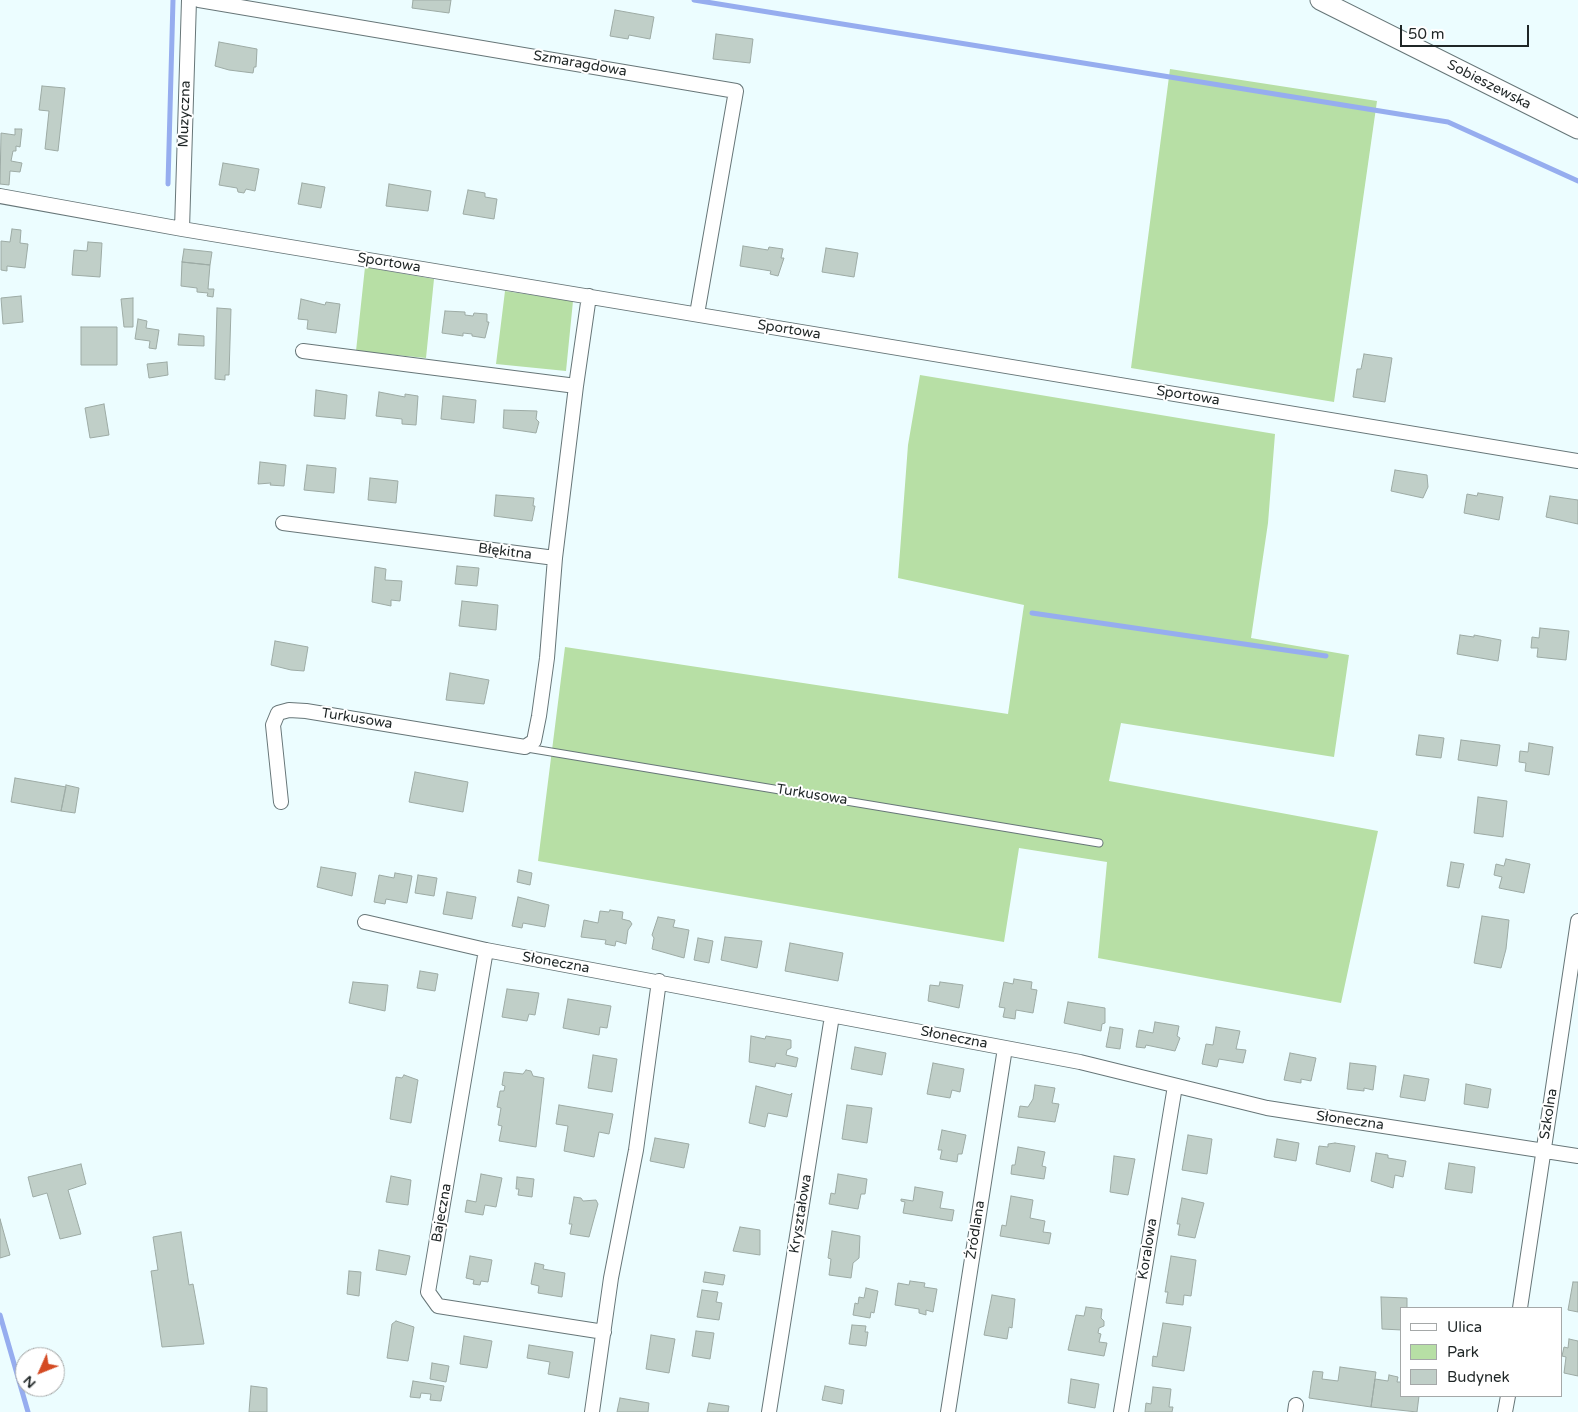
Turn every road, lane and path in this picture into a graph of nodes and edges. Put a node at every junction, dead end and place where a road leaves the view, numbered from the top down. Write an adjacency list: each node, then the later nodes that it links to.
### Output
1 (189, 0): 6 (street, Muzyczna)
2 (199, 0): 8 (street, Szmaragdowa)
3 (1320, 0): 4 (main road, Sobieszewska)
4 (1578, 129)
5 (0, 196): 6 (street, Sportowa)
6 (182, 229): 7 (street, Sportowa)
7 (589, 296): 8 (street, Sportowa); 10 (street)
8 (697, 314): 11 (street, Sportowa)
9 (303, 351): 10 (street)
10 (576, 386): 13 (street)
11 (1578, 460)
12 (283, 523): 13 (street, Błękitna)
13 (555, 558): 14 (street)
14 (524, 747): 15 (street, Turkusowa); 16 (lane, Turkusowa)
15 (281, 802)
16 (1099, 843)
17 (365, 922): 19 (street, Słoneczna)
18 (1578, 923): 24 (street, Szkolna)
19 (486, 950): 20 (street, Słoneczna); 27 (street, Bajeczna)
20 (659, 981): 21 (street, Słoneczna); 27 (street)
21 (832, 1016): 22 (street, Słoneczna); 30 (street, Kryształowa)
22 (1004, 1048): 23 (street, Słoneczna); 31 (street, Źródlana)
23 (1175, 1086): 24 (street, Słoneczna); 32 (street, Koralowa)
24 (1543, 1150): 25 (street, Słoneczna); 26 (street, Szkolna)
25 (1578, 1156)
26 (1520, 1307)
27 (604, 1332): 29 (street)
28 (1508, 1397): 33 (street)
29 (592, 1412)
30 (769, 1412)
31 (948, 1412)
32 (1121, 1412)
33 (1505, 1412)

